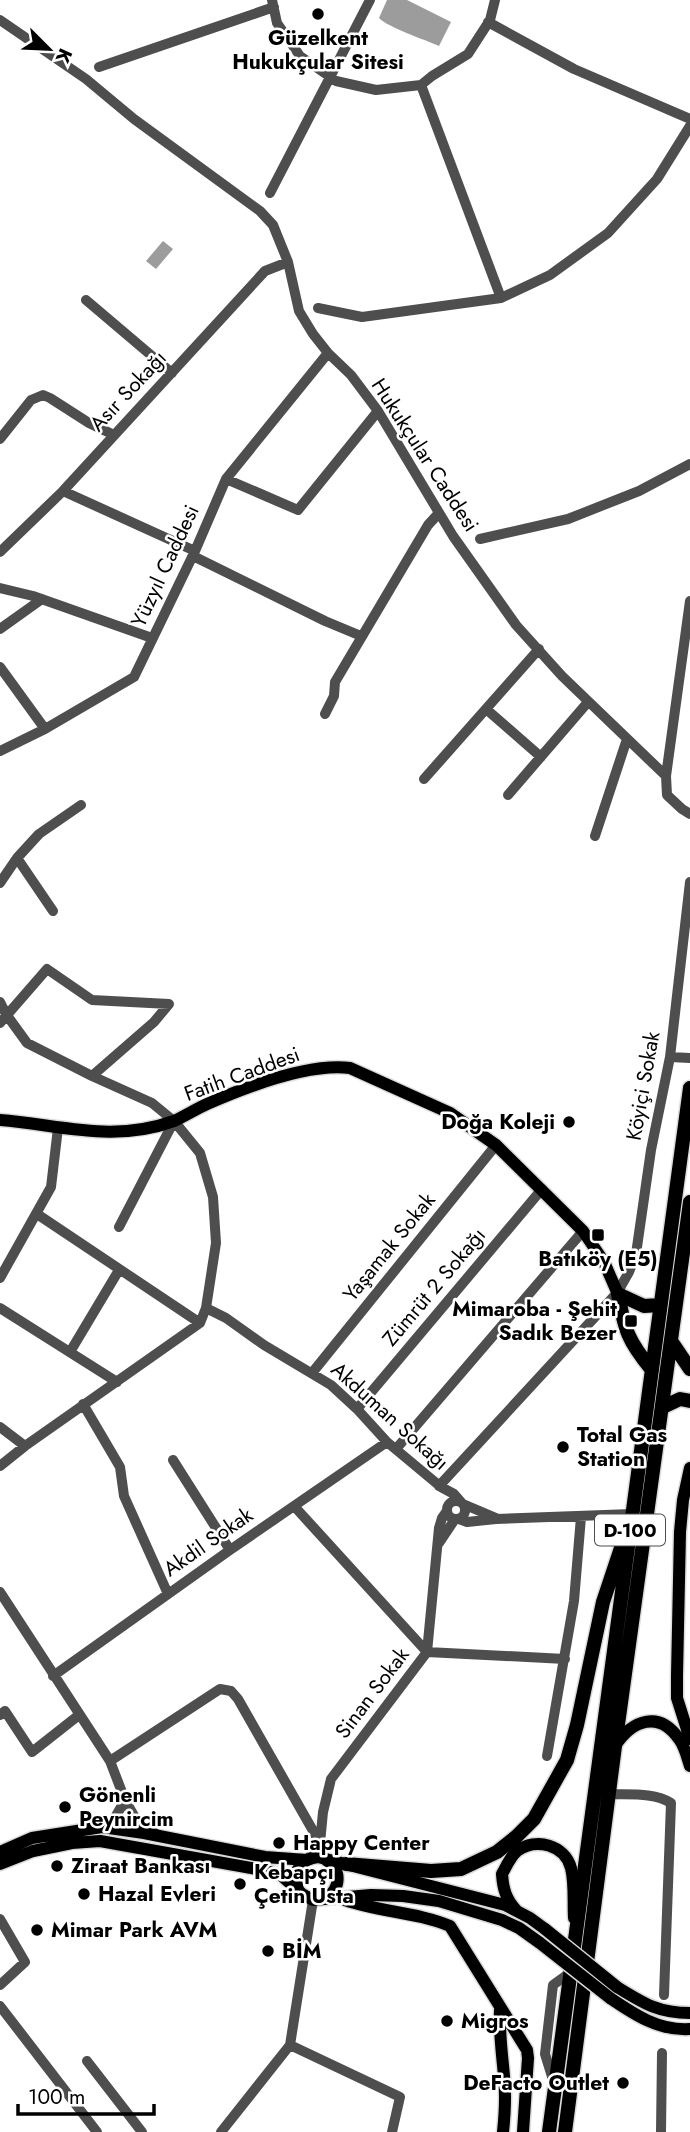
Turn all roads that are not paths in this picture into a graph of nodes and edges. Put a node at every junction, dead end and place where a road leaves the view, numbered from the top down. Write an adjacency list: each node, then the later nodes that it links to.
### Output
1 (370, 0): 7 (street)
2 (495, 0): 5 (street)
3 (273, 3): 6 (street); 7 (street)
4 (0, 20): 12 (street, Hukukçular Caddesi)
5 (488, 22): 8 (street); 9 (street)
6 (99, 67)
7 (331, 78): 8 (street); 11 (street)
8 (421, 85): 13 (street)
9 (690, 119)
10 (690, 126): 13 (street)
11 (270, 193)
12 (288, 262): 16 (street, Hukukçular Caddesi); 17 (street, Asır Sokağı)
13 (501, 298): 15 (street)
14 (86, 300): 17 (street)
15 (318, 308)
16 (328, 353): 18 (street, Hukukçular Caddesi); 22 (street, Yüzyıl Caddesi)
17 (172, 373): 19 (street, Asır Sokağı)
18 (378, 411): 22 (street); 24 (street, Hukukçular Caddesi)
19 (114, 435): 20 (street); 23 (street, Asır Sokağı)
20 (0, 439)
21 (690, 464): 25 (street)
22 (226, 479): 27 (street, Yüzyıl Caddesi)
23 (63, 491): 26 (street, Asır Sokağı); 27 (street)
24 (439, 513): 32 (street); 34 (street, Hukukçular Caddesi)
25 (480, 538)
26 (0, 552)
27 (194, 554): 32 (street); 33 (street, Yüzyıl Caddesi)
28 (0, 588): 29 (street)
29 (42, 599): 31 (street); 33 (street)
30 (690, 601): 43 (street)
31 (0, 629)
32 (361, 636): 38 (street)
33 (152, 638): 39 (street, Yüzyıl Caddesi)
34 (539, 649): 36 (street, Hukukçular Caddesi); 37 (street)
35 (0, 667): 39 (street)
36 (588, 702): 40 (street, Hukukçular Caddesi); 42 (street)
37 (486, 709): 42 (street); 44 (street)
38 (325, 714)
39 (45, 729): 41 (street, Yüzyıl Caddesi)
40 (627, 739): 43 (street, Hukukçular Caddesi); 48 (street)
41 (0, 751)
42 (541, 757): 45 (street)
43 (666, 776): 47 (street, Hukukçular Caddesi)
44 (424, 779)
45 (508, 795)
46 (81, 804): 49 (street)
47 (690, 814)
48 (595, 836)
49 (18, 858): 51 (street); 52 (street)
50 (690, 882): 55 (street, Köyiçi Sokak)
51 (0, 883)
52 (53, 911)
53 (0, 1002): 54 (street)
54 (3, 1018): 57 (street); 57 (street)
55 (670, 1057): 56 (street); 70 (street, Köyiçi Sokak)
56 (690, 1058)
57 (92, 1076): 60 (street)
58 (690, 1088): 71 (highway, D-100)
59 (0, 1118): 61 (main road, Fatih Caddesi)
60 (174, 1121): 61 (main road, Fatih Caddesi); 62 (main road, Fatih Caddesi); 66 (street); 73 (street)
61 (58, 1128): 65 (street)
62 (496, 1145): 63 (main road, Fatih Caddesi); 79 (street, Yaşamak Sokak)
63 (542, 1189): 67 (main road, Fatih Caddesi); 84 (street, Zümrüt 2 Sokağı)
64 (690, 1202): 75 (highway, D-100)
65 (37, 1214): 68 (street); 69 (street)
66 (119, 1227)
67 (583, 1231): 70 (main road, Fatih Caddesi); 87 (street, Akdil Sokak)
68 (119, 1270): 74 (street); 76 (street)
69 (0, 1278)
70 (617, 1294): 71 (highway); 78 (highway); 91 (street, Köyiçi Sokak)
71 (660, 1305): 78 (highway, D-100)
72 (0, 1308): 76 (street)
73 (206, 1308): 74 (street); 79 (street, Akduman Sokağı)
74 (200, 1323): 80 (street)
75 (671, 1341): 77 (highway); 83 (highway, D-100)
76 (70, 1352): 80 (street)
77 (690, 1369)
78 (652, 1370): 95 (highway, D-100)
79 (312, 1373): 84 (street, Akduman Sokağı)
80 (117, 1382): 82 (street)
81 (690, 1401): 83 (highway)
82 (83, 1404): 86 (street); 102 (street)
83 (663, 1407): 110 (highway, D-100)
84 (357, 1409): 87 (street, Akduman Sokağı)
85 (0, 1427): 86 (street)
86 (25, 1446): 89 (street)
87 (392, 1446): 91 (street, Akduman Sokağı); 93 (street, Akdil Sokak)
88 (173, 1460): 100 (street)
89 (0, 1466)
90 (690, 1468): 108 (main road)
91 (440, 1487): 92 (street, Akduman Sokağı); 94 (street, Akduman Sokağı)
92 (462, 1503): 94 (street); 97 (street); 98 (street, Akduman Sokağı)
93 (294, 1506): 100 (street, Akdil Sokak); 103 (street)
94 (448, 1509): 97 (street); 99 (street, Sinan Sokak)
95 (632, 1514): 96 (street); 123 (highway); 128 (highway, D-100)
96 (581, 1517): 98 (street); 104 (street)
97 (457, 1519): 98 (street); 99 (street)
98 (496, 1519)
99 (438, 1543): 103 (street, Sinan Sokak)
100 (230, 1550): 102 (street, Akdil Sokak)
101 (0, 1592): 105 (street)
102 (168, 1594): 105 (street, Akdil Sokak)
103 (428, 1652): 104 (street); 118 (street, Sinan Sokak)
104 (565, 1659): 111 (street)
105 (53, 1676): 107 (street)
106 (0, 1715): 107 (street)
107 (79, 1715): 112 (street)
108 (687, 1722): 109 (main road)
109 (690, 1739)
110 (615, 1746): 113 (main road); 114 (highway, D-100)
111 (547, 1756)
112 (110, 1761): 115 (street); 118 (street)
113 (690, 1766)
114 (609, 1794): 131 (street); 146 (highway, D-100)
115 (125, 1800): 116 (street); 117 (street)
116 (102, 1827): 117 (main road); 119 (main road)
117 (159, 1837): 121 (main road)
118 (320, 1843): 120 (street, Sinan Sokak); 121 (street)
119 (0, 1852)
120 (324, 1858): 121 (main road); 123 (main road); 125 (main road)
121 (307, 1860): 124 (main road)
122 (0, 1864): 124 (main road)
123 (346, 1864): 126 (main road)
124 (298, 1889): 125 (main road)
125 (326, 1899): 130 (main road, bridge); 133 (main road); 136 (street)
126 (516, 1910): 128 (main road); 130 (main road, bridge)
127 (0, 1919): 129 (street)
128 (576, 1938): 145 (highway, D-100)
129 (0, 1985)
130 (614, 1992): 134 (main road); 135 (main road)
131 (664, 1995)
132 (0, 2006): 139 (street)
133 (500, 2009): 143 (main road); 144 (main road)
134 (690, 2012)
135 (690, 2028)
136 (290, 2045): 141 (street); 142 (street)
137 (662, 2053): 147 (street)
138 (87, 2061): 140 (street)
139 (97, 2132)
140 (142, 2132)
141 (221, 2132)
142 (392, 2132)
143 (503, 2132)
144 (523, 2132)
145 (550, 2132)
146 (565, 2132)
147 (661, 2132)

